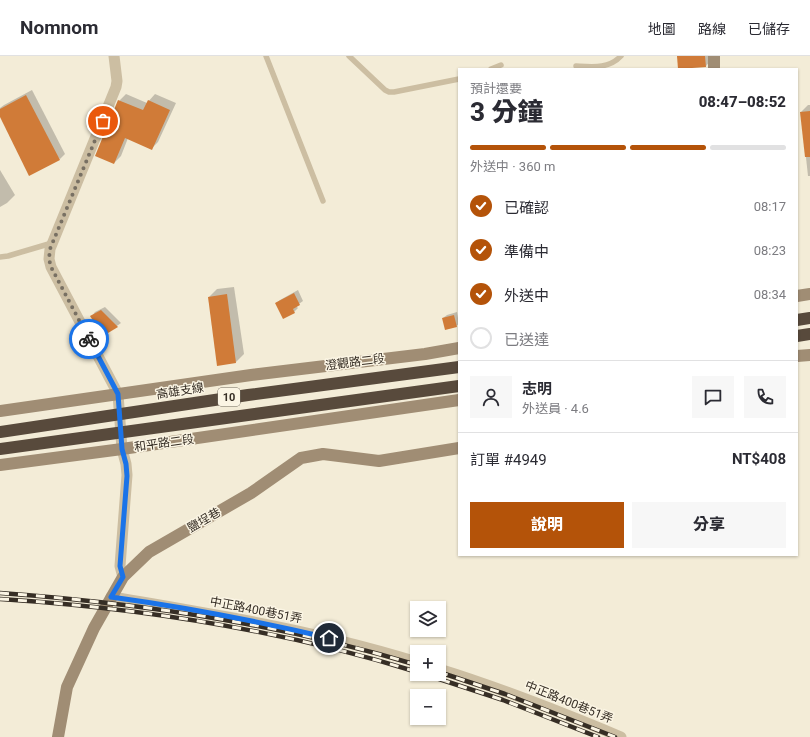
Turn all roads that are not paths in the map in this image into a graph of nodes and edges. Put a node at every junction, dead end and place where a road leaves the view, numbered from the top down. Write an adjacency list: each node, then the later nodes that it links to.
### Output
1 (114, 56): 12 (street)
2 (266, 56): 11 (lane)
3 (349, 56): 10 (lane)
4 (621, 56): 7 (lane)
5 (714, 56): 9 (street)
6 (501, 65): 8 (lane)
7 (576, 66)
8 (494, 68)
9 (714, 68)
10 (458, 79)
11 (322, 201)
12 (52, 242): 13 (lane); 23 (street)
13 (0, 257)
14 (810, 294): 15 (street)
15 (798, 296)
16 (810, 335): 17 (highway)
17 (798, 336)
18 (458, 348): 23 (street, 澄觀路二段)
19 (810, 355): 20 (street)
20 (798, 356)
21 (458, 367): 26 (highway, 高雄支線 / 10, bridge)
22 (458, 386): 28 (highway, 10, bridge)
23 (118, 394): 25 (street); 29 (street)
24 (458, 400): 29 (street, 和平路二段)
25 (0, 411)
26 (0, 432)
27 (458, 448): 31 (street, 鹽埕巷)
28 (0, 449)
29 (122, 449): 30 (street, 和平路二段); 31 (street)
30 (0, 465)
31 (123, 577): 32 (street, 鹽埕巷)
32 (111, 597): 33 (street, 中正路400巷51弄); 35 (street, 鹽埕巷)
33 (410, 660)
34 (446, 671): 36 (street, 中正路400巷51弄)
35 (58, 737)
36 (621, 737)

